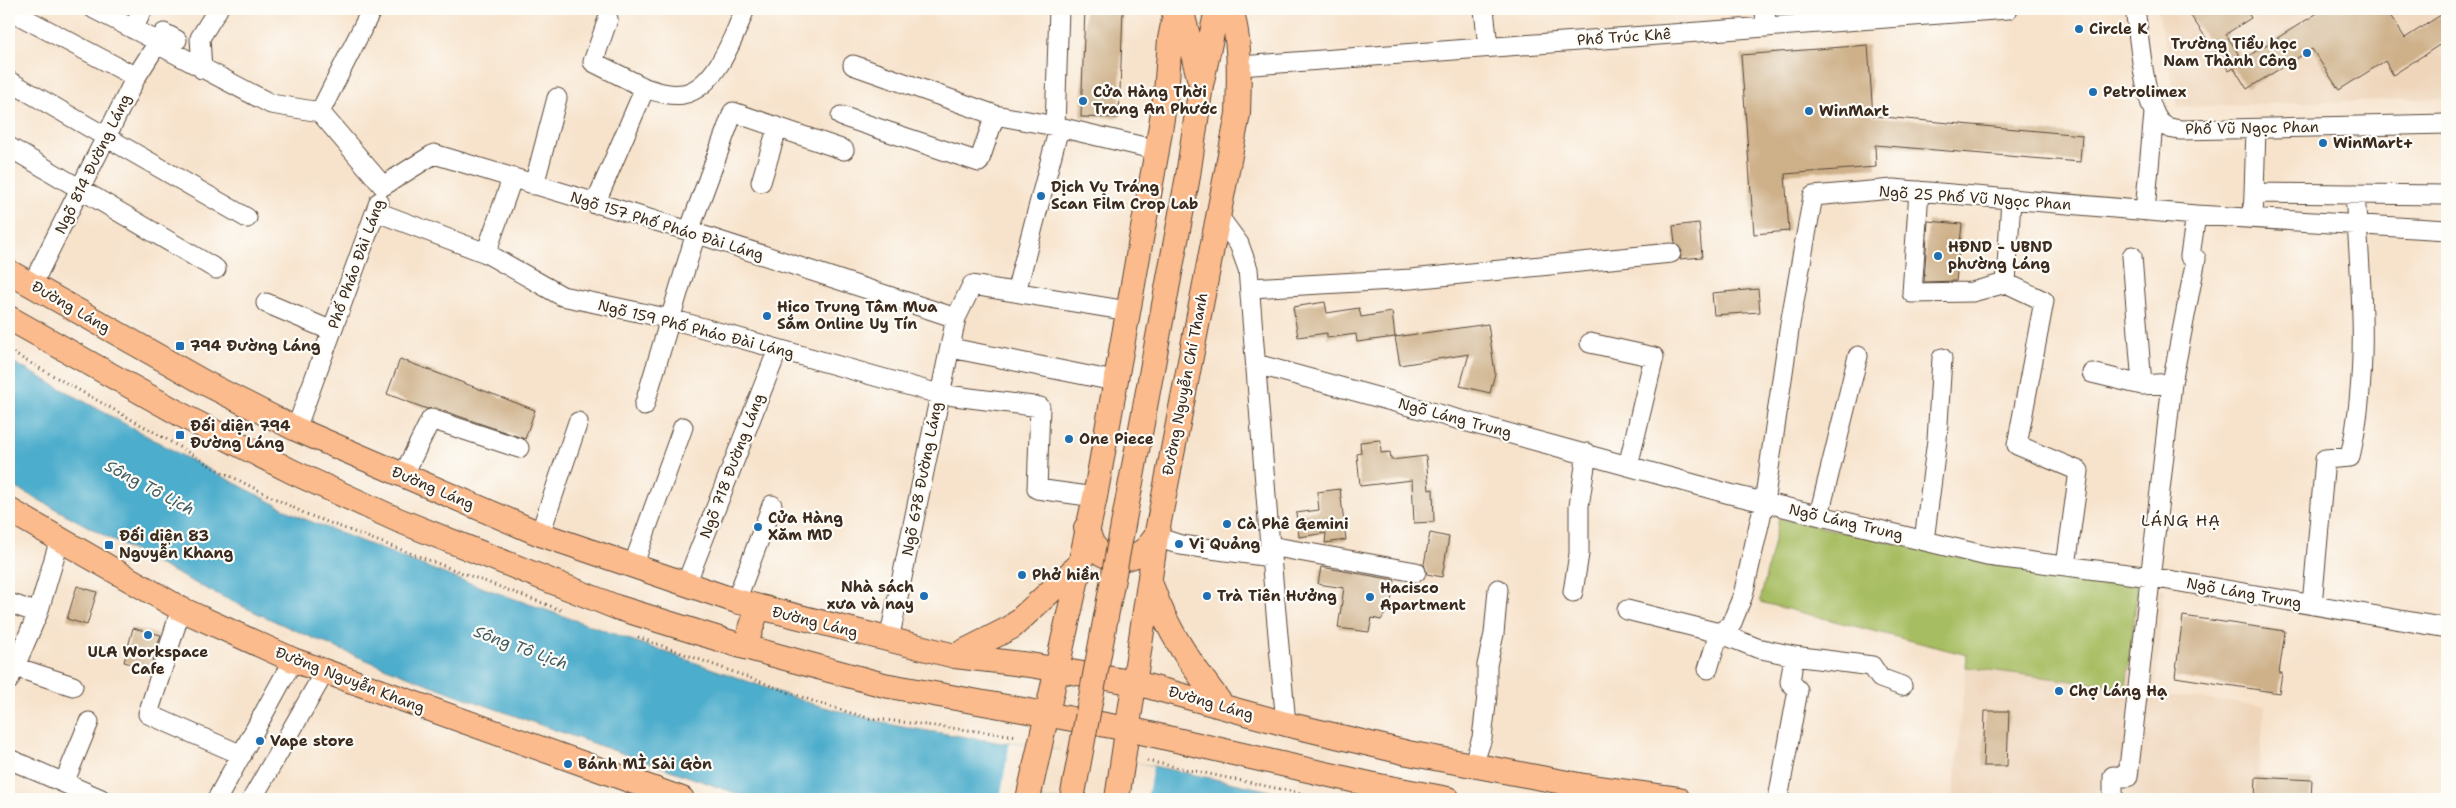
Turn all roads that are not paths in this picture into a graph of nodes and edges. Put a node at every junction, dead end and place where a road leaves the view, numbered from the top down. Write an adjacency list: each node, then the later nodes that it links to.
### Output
1 (94, 9): 17 (street)
2 (143, 9): 17 (street)
3 (218, 9): 23 (street)
4 (372, 9): 29 (street)
5 (745, 9): 27 (street)
6 (1059, 9): 34 (street)
7 (1176, 9): 40 (main road)
8 (1180, 9): 26 (main road)
9 (1217, 9): 26 (main road)
10 (1231, 9): 22 (main road, Đường Nguyễn Chí Thanh)
11 (1484, 9): 20 (street)
12 (2002, 9): 15 (street, Phố Trúc Khê)
13 (2135, 9): 30 (street)
14 (9, 10): 24 (street)
15 (1765, 18): 20 (street, Phố Trúc Khê)
16 (608, 19): 27 (street)
17 (133, 29): 19 (street)
18 (177, 40): 19 (street)
19 (157, 44): 23 (street); 24 (street, Ngõ 814 Đường Láng)
20 (1488, 47): 22 (street, Phố Trúc Khê)
21 (853, 65): 31 (street)
22 (1240, 66): 55 (main road, Đường Nguyễn Chí Thanh)
23 (202, 69): 29 (street)
24 (136, 77): 37 (street, Ngõ 814 Đường Láng)
25 (9, 81): 37 (street)
26 (1201, 86): 149 (main road, bridge)
27 (645, 88): 51 (street)
28 (557, 98): 43 (street)
29 (320, 112): 44 (street, Phố Pháo Đài Láng)
30 (2154, 113): 36 (street, Phố Vũ Ngọc Phan); 52 (street)
31 (995, 115): 32 (street); 34 (street)
32 (841, 116)
33 (2447, 124): 36 (street, Phố Vũ Ngọc Phan)
34 (1057, 127): 40 (street); 69 (street)
35 (777, 129): 39 (street); 42 (street); 60 (street)
36 (2256, 129): 47 (street)
37 (107, 136): 45 (street, Ngõ 814 Đường Láng); 56 (street)
38 (9, 147): 45 (street)
39 (844, 150)
40 (1157, 150): 71 (main road)
41 (512, 179): 43 (street, Ngõ 157 Phố Pháo Đài Láng); 44 (street, Ngõ 157 Phố Pháo Đài Láng); 61 (street)
42 (761, 182)
43 (534, 185): 51 (street, Ngõ 157 Phố Pháo Đài Láng)
44 (383, 186): 53 (street, Phố Pháo Đài Láng)
45 (81, 189): 64 (street); 67 (street, Ngõ 814 Đường Láng)
46 (1919, 191): 50 (street, Ngõ 25 Phố Vũ Ngọc Phan); 66 (street); 96 (street, Ngõ 25 Phố Vũ Ngọc Phan)
47 (2254, 193): 48 (street); 57 (street)
48 (2355, 194): 49 (street); 58 (street)
49 (2447, 195)
50 (2010, 199): 52 (street, Ngõ 25 Phố Vũ Ngọc Phan); 66 (street)
51 (596, 204): 60 (street, Ngõ 157 Phố Pháo Đài Láng)
52 (2145, 210): 54 (street, Ngõ 25 Phố Vũ Ngọc Phan)
53 (377, 212): 61 (street, Ngõ 159 Phố Pháo Đài Láng); 75 (street, Phố Pháo Đài Láng)
54 (2196, 215): 57 (street, Ngõ 25 Phố Vũ Ngọc Phan); 84 (street)
55 (1219, 217): 68 (street); 102 (main road, Đường Nguyễn Chí Thanh)
56 (247, 218)
57 (2253, 218): 58 (street, Ngõ 25 Phố Vũ Ngọc Phan)
58 (2357, 224): 59 (street, Ngõ 25 Phố Vũ Ngọc Phan); 117 (street)
59 (2447, 230)
60 (693, 232): 73 (street, Ngõ 157 Phố Pháo Đài Láng); 74 (street)
61 (486, 253): 74 (street, Ngõ 159 Phố Pháo Đài Láng)
62 (1671, 253): 68 (street)
63 (2132, 256): 85 (street)
64 (216, 269)
65 (9, 272): 67 (main road, Đường Láng)
66 (2006, 283): 108 (street)
67 (32, 285): 90 (main road, Đường Láng)
68 (1250, 288): 81 (street)
69 (1016, 292): 71 (street); 73 (street, Ngõ 678 Đường Láng)
70 (266, 303): 75 (street)
71 (1128, 311): 83 (main road)
72 (9, 318): 124 (main road)
73 (956, 318): 77 (street, Ngõ 678 Đường Láng)
74 (670, 319): 78 (street, Ngõ 159 Phố Pháo Đài Láng); 87 (street)
75 (332, 331): 90 (street, Phố Pháo Đài Láng)
76 (1590, 343): 93 (street)
77 (951, 348): 83 (street); 86 (street, Ngõ 678 Đường Láng)
78 (778, 349): 86 (street, Ngõ 159 Phố Pháo Đài Láng); 112 (street, Ngõ 718 Đường Láng)
79 (1858, 356): 99 (street)
80 (1942, 358): 104 (street)
81 (1256, 364): 92 (street, Ngõ Láng Trung); 105 (street)
82 (2092, 373): 85 (street)
83 (1114, 381): 95 (main road)
84 (2172, 382): 85 (street); 110 (street)
85 (2142, 385)
86 (939, 394): 95 (street, Ngõ 159 Phố Pháo Đài Láng); 123 (street, Ngõ 678 Đường Láng)
87 (644, 406)
88 (578, 422): 101 (street)
89 (683, 427): 106 (street)
90 (296, 429): 94 (main road, Đường Láng)
91 (519, 448): 94 (street)
92 (1587, 454): 93 (street, Ngõ Láng Trung); 114 (street)
93 (1628, 466): 96 (street, Ngõ Láng Trung)
94 (403, 476): 101 (main road, Đường Láng)
95 (1094, 497): 100 (main road)
96 (1764, 503): 99 (street, Ngõ Láng Trung); 122 (street)
97 (772, 505): 116 (street)
98 (9, 510): 103 (main road, Đường Nguyễn Khang)
99 (1819, 515): 104 (street, Ngõ Láng Trung)
100 (1086, 528): 102 (main road); 107 (main road)
101 (540, 534): 106 (main road, Đường Láng)
102 (1156, 537): 105 (street); 111 (main road, Đường Nguyễn Chí Thanh)
103 (60, 539): 118 (main road, Đường Nguyễn Khang); 120 (street)
104 (1924, 540): 108 (street, Ngõ Láng Trung)
105 (1270, 552): 109 (street); 138 (street)
106 (633, 566): 112 (main road, Đường Láng)
107 (1078, 566): 125 (main road); 129 (main road)
108 (2066, 566): 110 (street, Ngõ Láng Trung)
109 (1416, 572)
110 (2151, 577): 117 (street, Ngõ Láng Trung); 154 (street)
111 (1150, 580): 132 (main road, Đường Nguyễn Chí Thanh); 135 (main road)
112 (686, 584): 116 (main road, Đường Láng)
113 (1498, 589): 142 (street)
114 (1573, 592)
115 (9, 603): 120 (street)
116 (747, 604): 123 (main road, Đường Láng); 124 (main road)
117 (2312, 605): 121 (street, Ngõ Láng Trung)
118 (181, 609): 127 (main road, Đường Nguyễn Khang); 140 (street)
119 (1626, 610): 122 (street)
120 (38, 613): 130 (street)
121 (2447, 628)
122 (1719, 633): 126 (street); 128 (street)
123 (889, 640): 125 (main road, Đường Láng)
124 (745, 647): 136 (main road)
125 (955, 656): 129 (main road, Đường Láng)
126 (1794, 656): 134 (street); 153 (street)
127 (293, 660): 131 (main road, Đường Nguyễn Khang); 140 (street)
128 (1708, 669)
129 (1055, 670): 132 (main road, Đường Láng); 136 (main road)
130 (11, 671): 133 (street)
131 (324, 673): 146 (street); 147 (main road, Đường Nguyễn Khang)
132 (1136, 683): 135 (main road, Đường Láng); 139 (main road, Đường Nguyễn Chí Thanh)
133 (73, 686)
134 (1902, 686)
135 (1222, 705): 138 (main road, Đường Láng)
136 (1046, 714): 139 (main road); 148 (main road)
137 (89, 722): 143 (street)
138 (1286, 724): 142 (main road, Đường Láng)
139 (1128, 729): 150 (main road, Đường Nguyễn Chí Thanh); 151 (main road)
140 (242, 755): 145 (street)
141 (9, 759): 143 (street)
142 (1472, 765): 152 (main road, Đường Láng)
143 (64, 783): 144 (street)
144 (101, 799)
145 (217, 799)
146 (252, 799)
147 (681, 799)
148 (1028, 799)
149 (1072, 799)
150 (1117, 799)
151 (1448, 799)
152 (1678, 799)
153 (1778, 799)
154 (2113, 799)

